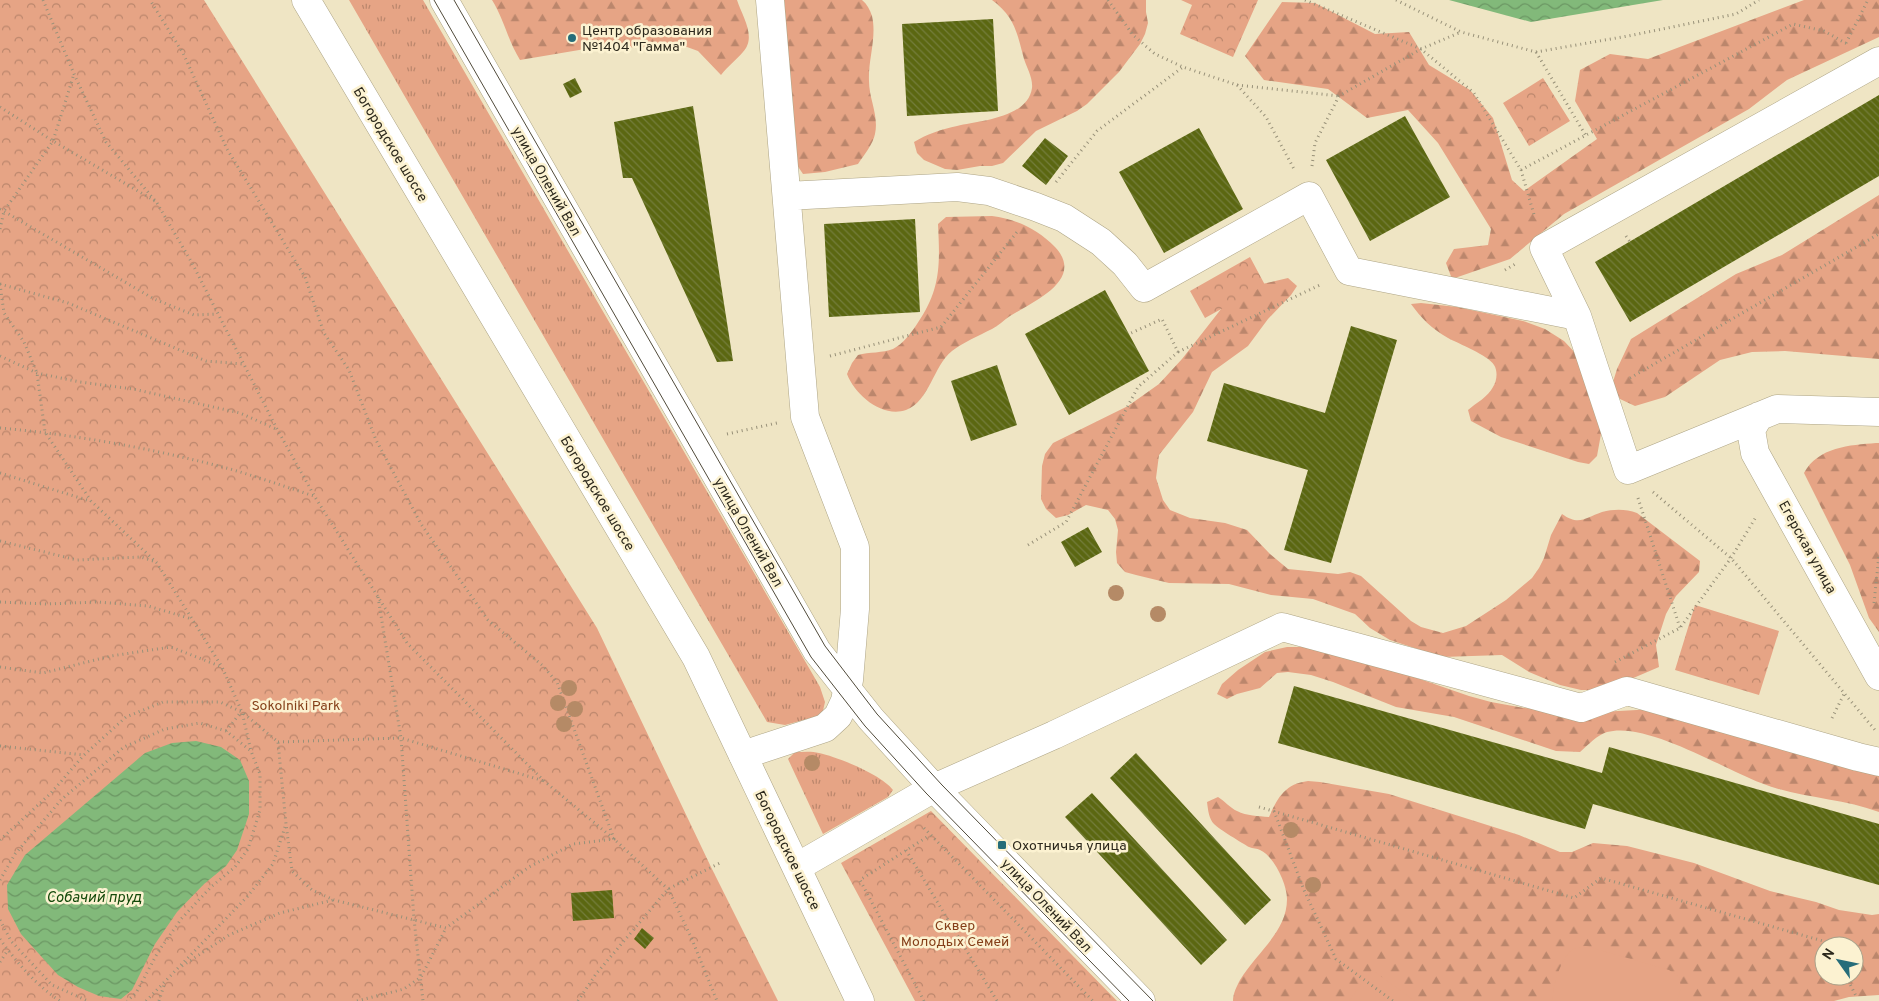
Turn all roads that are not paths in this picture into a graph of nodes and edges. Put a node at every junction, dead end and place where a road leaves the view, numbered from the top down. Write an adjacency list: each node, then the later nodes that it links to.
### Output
1 (306, 0): 11 (street, Богородское шоссе)
2 (444, 0): 10 (street, улица Олений Вал)
3 (770, 0): 5 (street)
4 (1877, 62): 6 (street)
5 (786, 196): 6 (street); 10 (street)
6 (1577, 316): 8 (street)
7 (1879, 412): 8 (street)
8 (1759, 416): 9 (street, Егерская улица)
9 (1879, 676)
10 (848, 690): 11 (street); 13 (street, улица Олений Вал)
11 (743, 755): 14 (street, Богородское шоссе)
12 (1879, 762): 13 (street)
13 (934, 788): 14 (street); 16 (street, улица Олений Вал)
14 (797, 867): 15 (street, Богородское шоссе)
15 (860, 1001)
16 (1141, 1001)

